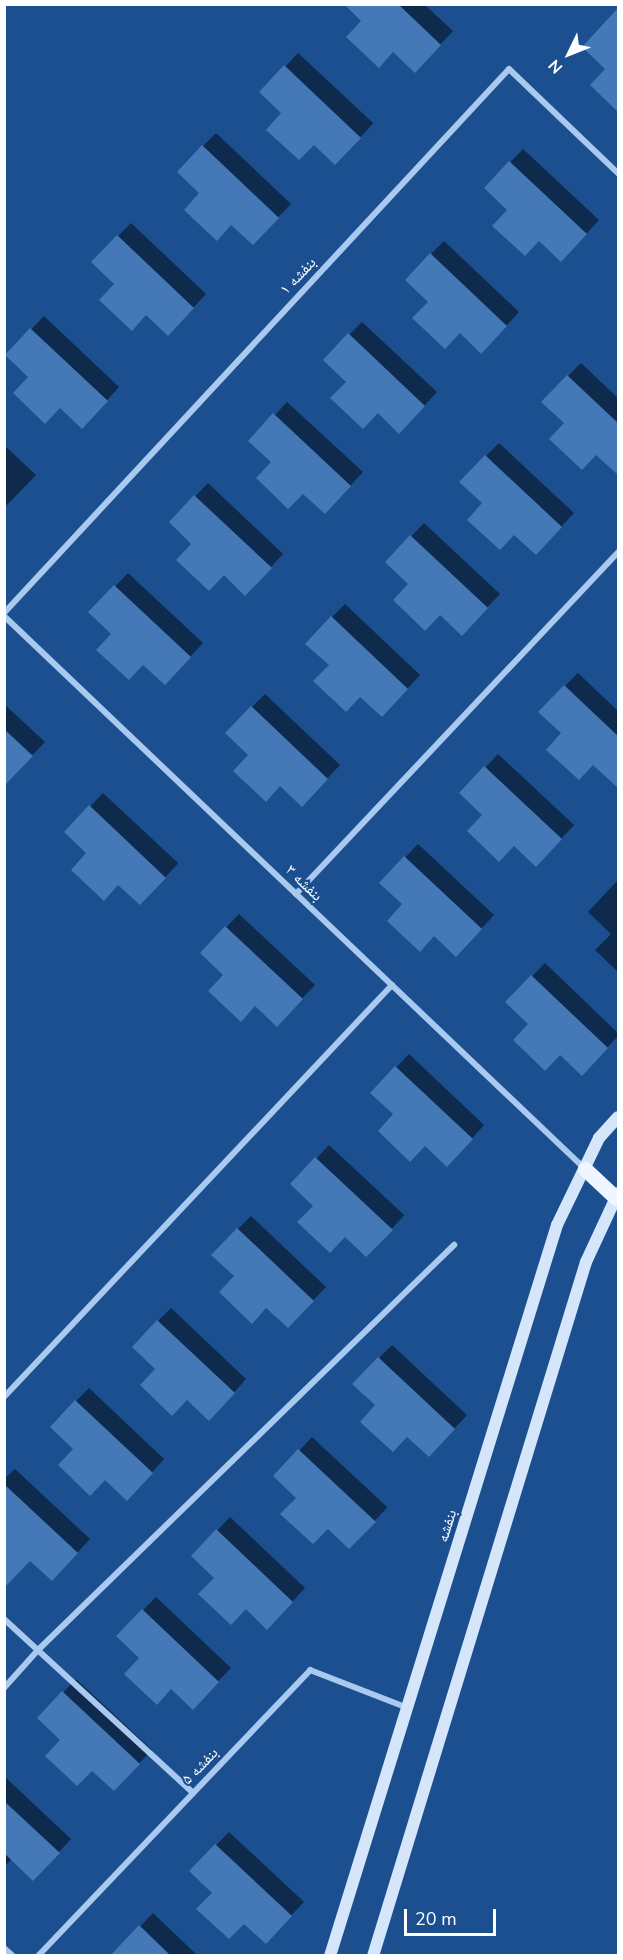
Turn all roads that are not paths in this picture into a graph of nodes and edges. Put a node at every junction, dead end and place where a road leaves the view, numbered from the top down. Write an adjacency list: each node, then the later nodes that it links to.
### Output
1 (618, 173): 3 (street, بنفشه ۱)
2 (618, 552): 4 (street)
3 (4, 614): 4 (street, بنفشه ۳)
4 (296, 894): 5 (street, بنفشه ۳)
5 (392, 985): 7 (street, بنفشه ۳); 10 (street)
6 (618, 1117): 7 (street, بنفشه)
7 (585, 1169): 8 (main road); 14 (street, بنفشه)
8 (617, 1196): 20 (street)
9 (454, 1245): 12 (street)
10 (4, 1397)
11 (4, 1619): 12 (street)
12 (38, 1650): 13 (street); 15 (street)
13 (4, 1688)
14 (408, 1708): 15 (street, بنفشه ۵); 19 (street, بنفشه)
15 (193, 1793): 18 (street, بنفشه ۵)
16 (4, 1948): 17 (street)
17 (13, 1956)
18 (38, 1956)
19 (330, 1956)
20 (373, 1956)

